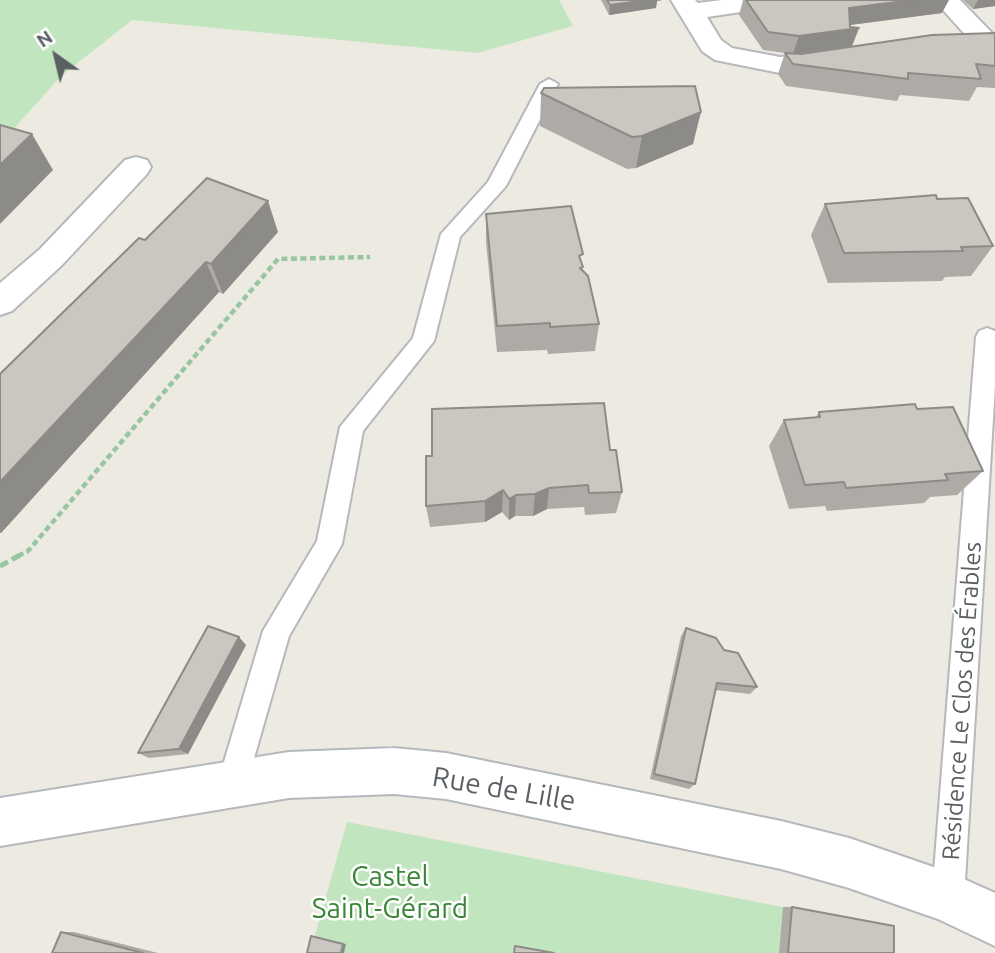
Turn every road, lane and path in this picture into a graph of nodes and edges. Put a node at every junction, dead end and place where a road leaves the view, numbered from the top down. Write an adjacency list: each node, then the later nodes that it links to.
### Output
1 (775, 0): 3 (street)
2 (946, 0): 4 (street)
3 (687, 6): 6 (street)
4 (992, 44): 5 (street)
5 (951, 45)
6 (861, 54)
7 (549, 84): 13 (lane)
8 (136, 167): 10 (street)
9 (370, 257): 12 (path)
10 (0, 302)
11 (988, 337): 15 (lane, Résidence Le Clos des Érables)
12 (0, 566)
13 (233, 782): 14 (street, Rue de Lille); 15 (street, Rue de Lille)
14 (0, 822)
15 (948, 897): 16 (street, Rue de Lille)
16 (995, 919)

